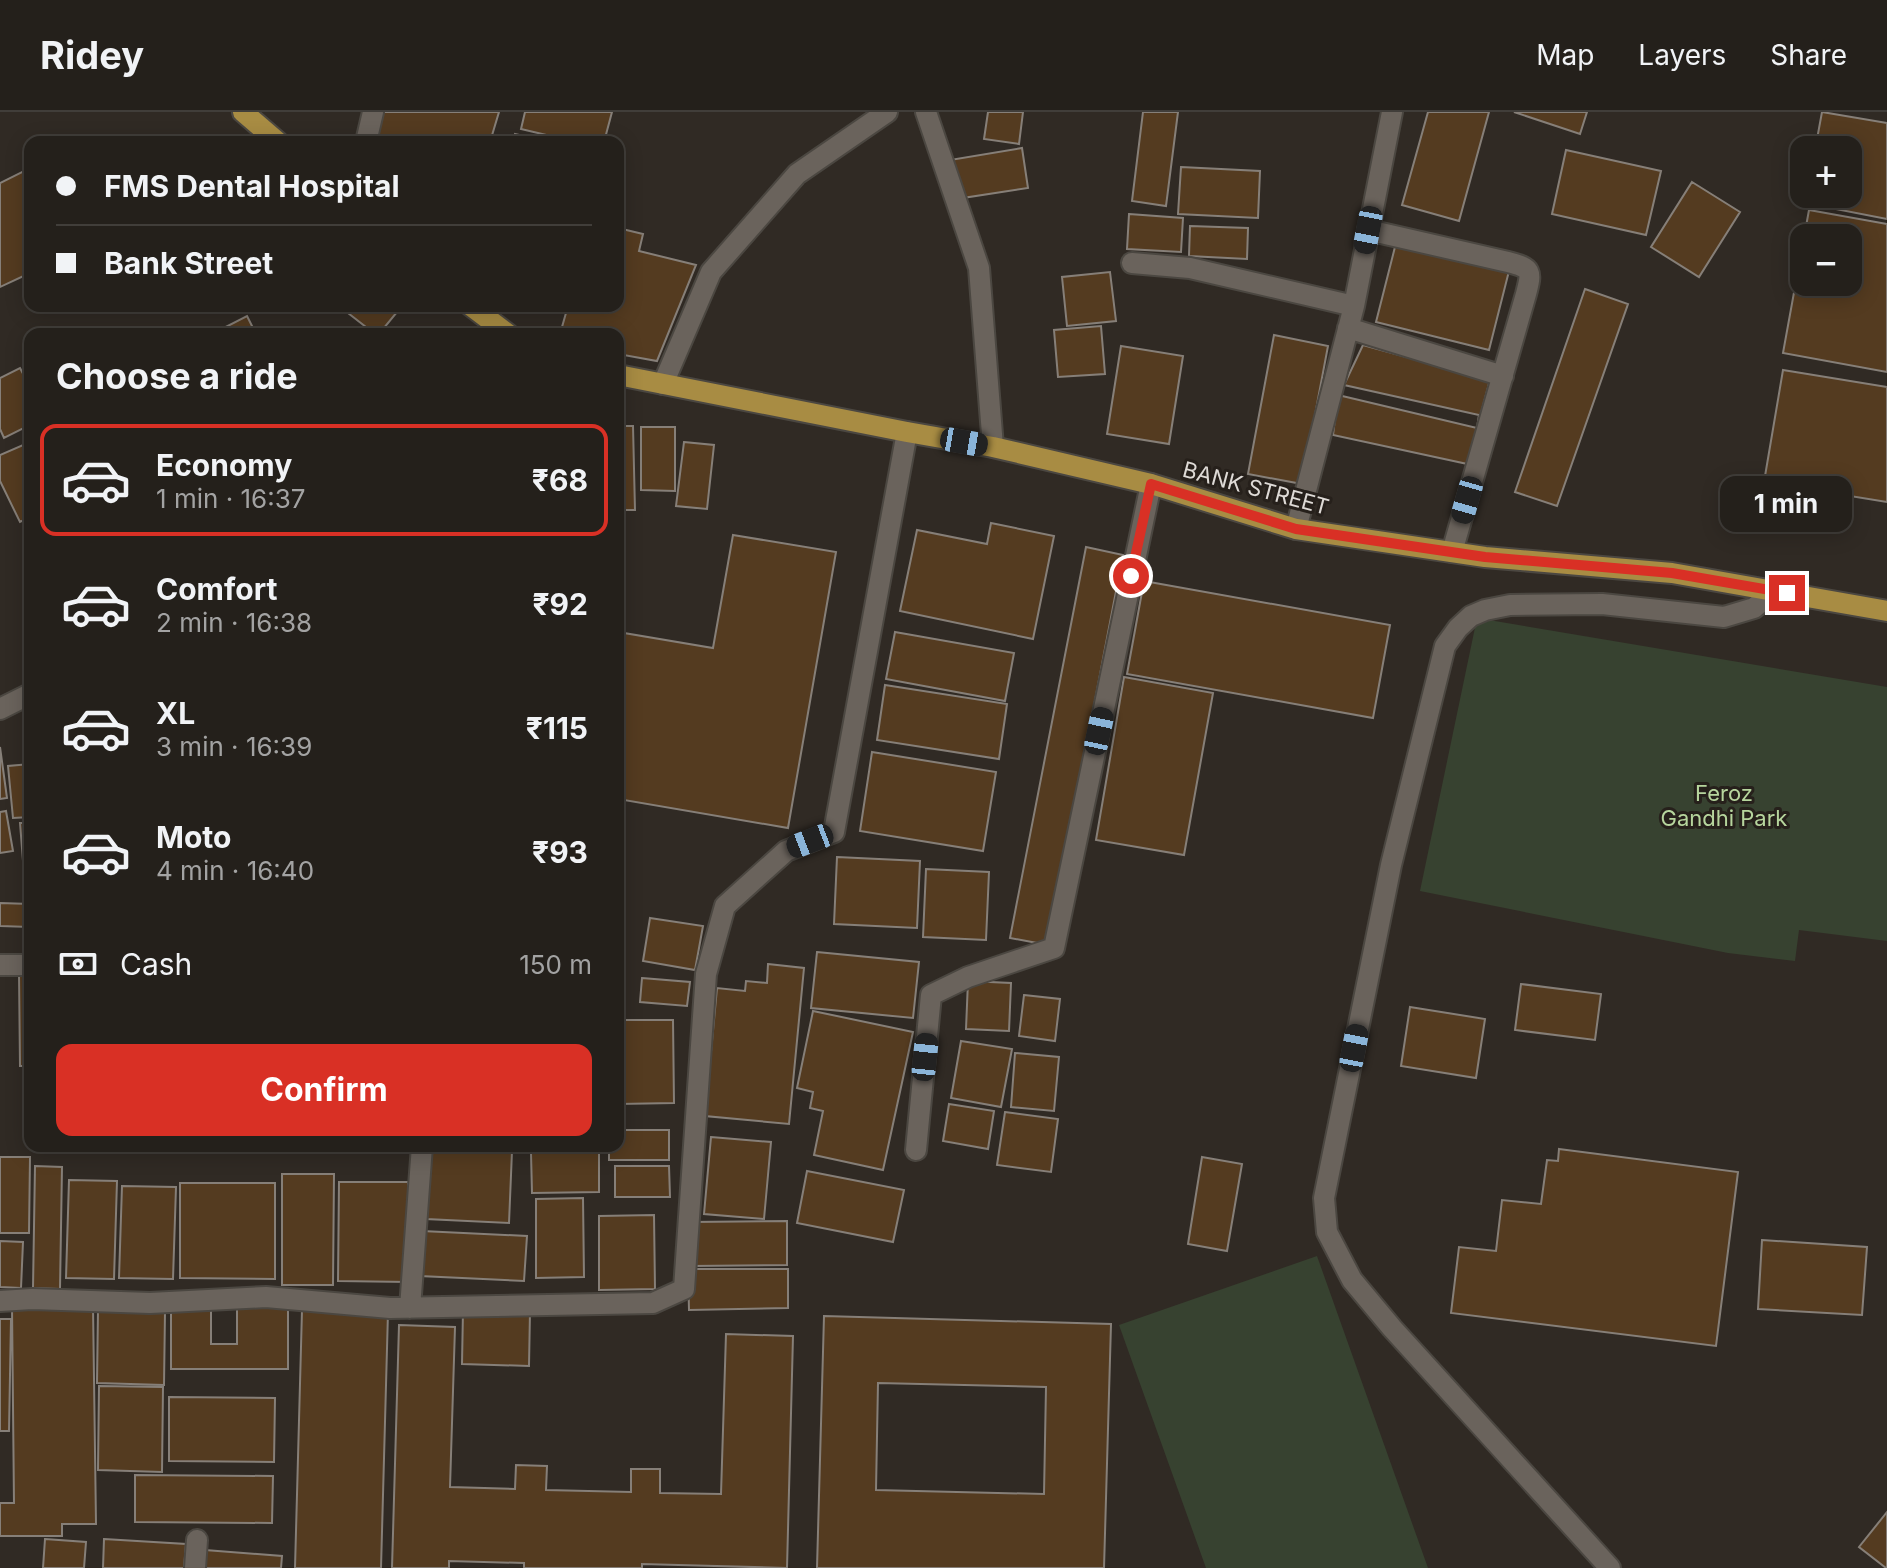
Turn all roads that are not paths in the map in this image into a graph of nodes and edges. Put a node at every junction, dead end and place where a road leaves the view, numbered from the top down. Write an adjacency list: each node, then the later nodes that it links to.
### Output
1 (243, 112): 6 (main road)
2 (373, 112): 7 (street)
3 (887, 112): 16 (street)
4 (926, 112): 18 (street)
5 (1392, 112): 8 (street)
6 (271, 136)
7 (367, 136)
8 (1368, 230): 10 (street); 15 (street)
9 (1132, 263): 10 (street)
10 (1354, 306): 13 (street)
11 (479, 312): 12 (main road)
12 (500, 328)
13 (1348, 328): 15 (street); 20 (street)
14 (624, 376): 16 (main road, BANK STREET)
15 (1503, 376): 21 (street)
16 (663, 384): 17 (main road, BANK STREET)
17 (907, 432): 18 (main road, BANK STREET); 31 (street)
18 (993, 447): 19 (main road, BANK STREET)
19 (1151, 484): 20 (main road, BANK STREET); 28 (street)
20 (1296, 529): 21 (main road, BANK STREET)
21 (1452, 552): 22 (main road, BANK STREET)
22 (1774, 591): 23 (main road, BANK STREET); 34 (street)
23 (1887, 611)
24 (24, 697): 25 (street)
25 (0, 709)
26 (0, 965): 27 (street)
27 (24, 965)
28 (916, 1150)
29 (422, 1152): 31 (street)
30 (0, 1301): 31 (street)
31 (410, 1308)
32 (197, 1540): 33 (street)
33 (195, 1568)
34 (1610, 1568)

